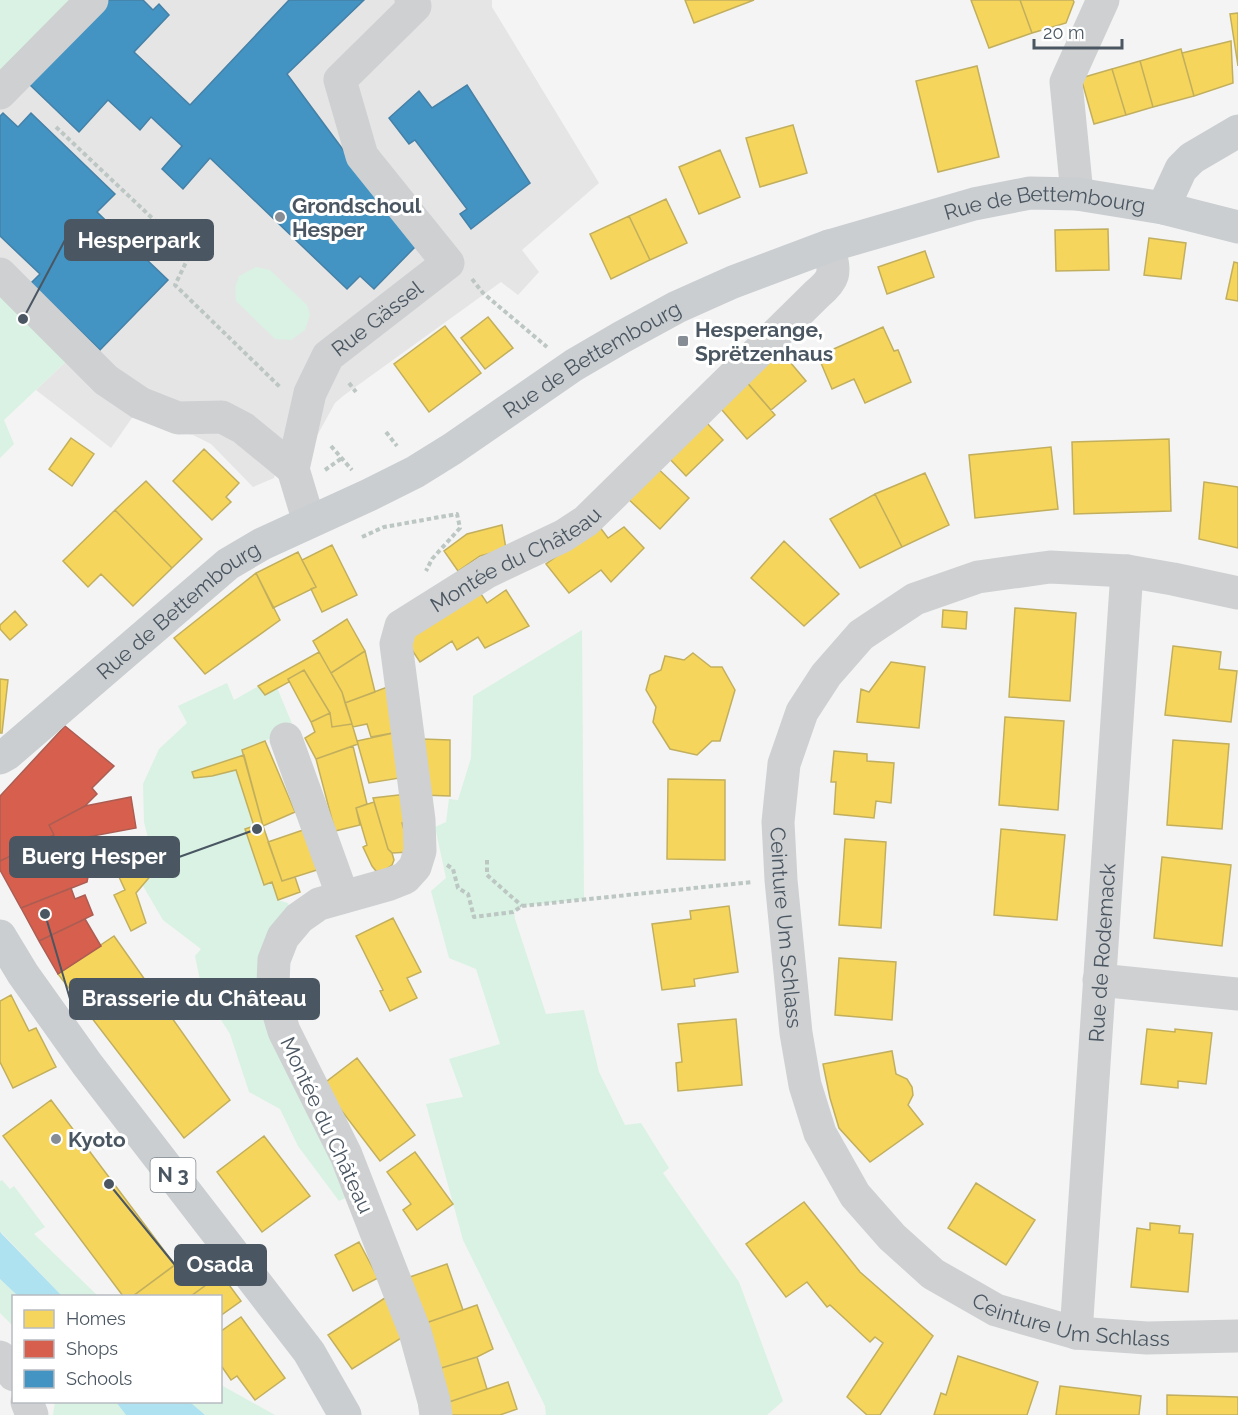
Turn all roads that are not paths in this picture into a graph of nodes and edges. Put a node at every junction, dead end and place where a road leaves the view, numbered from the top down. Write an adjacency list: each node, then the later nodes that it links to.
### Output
1 (92, 0): 4 (street)
2 (411, 0): 11 (street, Rue Gässel)
3 (1103, 0): 6 (street)
4 (0, 93)
5 (1238, 131): 7 (main road, Rue de Bettembourg)
6 (1077, 194): 7 (main road, Rue de Bettembourg); 9 (main road, Rue de Bettembourg)
7 (1162, 208): 8 (main road)
8 (1238, 227)
9 (829, 246): 12 (main road, Rue de Bettembourg); 17 (street, Montée du Château)
10 (4, 288): 11 (street)
11 (306, 470): 12 (street)
12 (309, 522): 16 (main road, Rue de Bettembourg)
13 (1127, 571): 14 (street, Ceinture Um Schlass); 19 (street, Rue de Rodemack); 21 (street, Ceinture Um Schlass)
14 (1238, 593)
15 (286, 739): 17 (street)
16 (0, 758)
17 (343, 897): 26 (street, Montée du Château)
18 (0, 936): 25 (main road, N 3)
19 (1099, 980): 20 (street); 21 (street, Rue de Rodemack)
20 (1238, 994)
21 (1076, 1333): 22 (street, Ceinture Um Schlass)
22 (1238, 1336)
23 (0, 1357): 24 (street)
24 (12, 1372)
25 (345, 1415)
26 (436, 1415)

